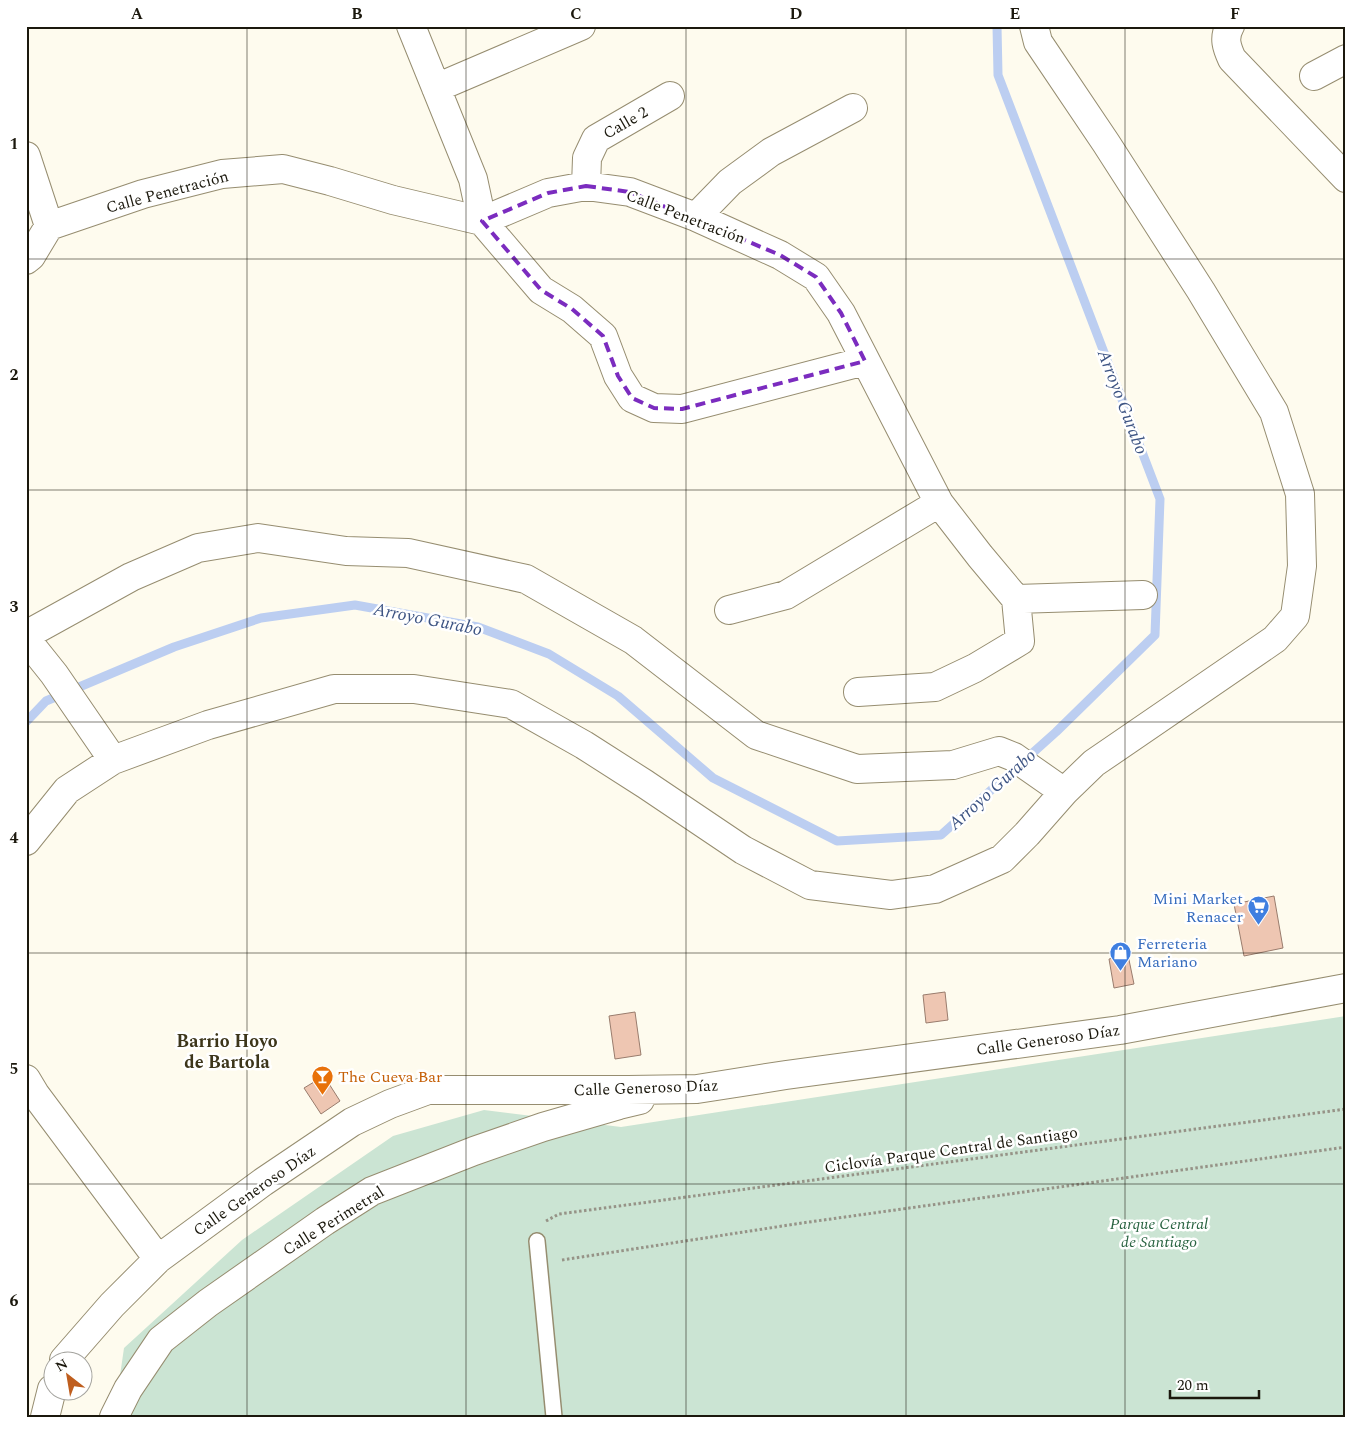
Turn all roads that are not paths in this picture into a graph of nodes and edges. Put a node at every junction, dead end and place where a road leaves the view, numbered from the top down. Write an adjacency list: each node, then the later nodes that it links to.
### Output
1 (411, 26): 7 (street)
2 (581, 26): 7 (street)
3 (1034, 26): 26 (street)
4 (1230, 26): 11 (street)
5 (1346, 59): 6 (street)
6 (1314, 76)
7 (436, 88): 14 (street)
8 (670, 96): 12 (street, Calle 2)
9 (853, 108): 13 (street)
10 (26, 156): 15 (street)
11 (1346, 178)
12 (586, 186): 13 (street, Calle Penetración); 14 (street, Calle Penetración)
13 (696, 217): 17 (street, Calle Penetración)
14 (482, 221): 15 (street, Calle Penetración); 17 (street)
15 (49, 226): 16 (street)
16 (26, 260)
17 (866, 361): 18 (street, Calle Penetración)
18 (939, 503): 20 (street, Calle Penetración); 21 (street)
19 (1143, 595): 20 (street)
20 (1016, 599): 24 (street)
21 (729, 610)
22 (26, 635): 26 (street)
23 (26, 639): 25 (street)
24 (858, 692)
25 (114, 760): 26 (street); 27 (street)
26 (1064, 792)
27 (26, 840)
28 (1346, 988): 30 (street, Calle Generoso Díaz)
29 (26, 1079): 32 (street)
30 (697, 1089): 32 (street, Calle Generoso Díaz); 36 (street, Calle Perimetral)
31 (537, 1241): 37 (lane)
32 (158, 1258): 33 (street, Calle Generoso Díaz)
33 (73, 1350)
34 (49, 1400): 35 (street)
35 (45, 1417)
36 (114, 1417)
37 (554, 1417)

